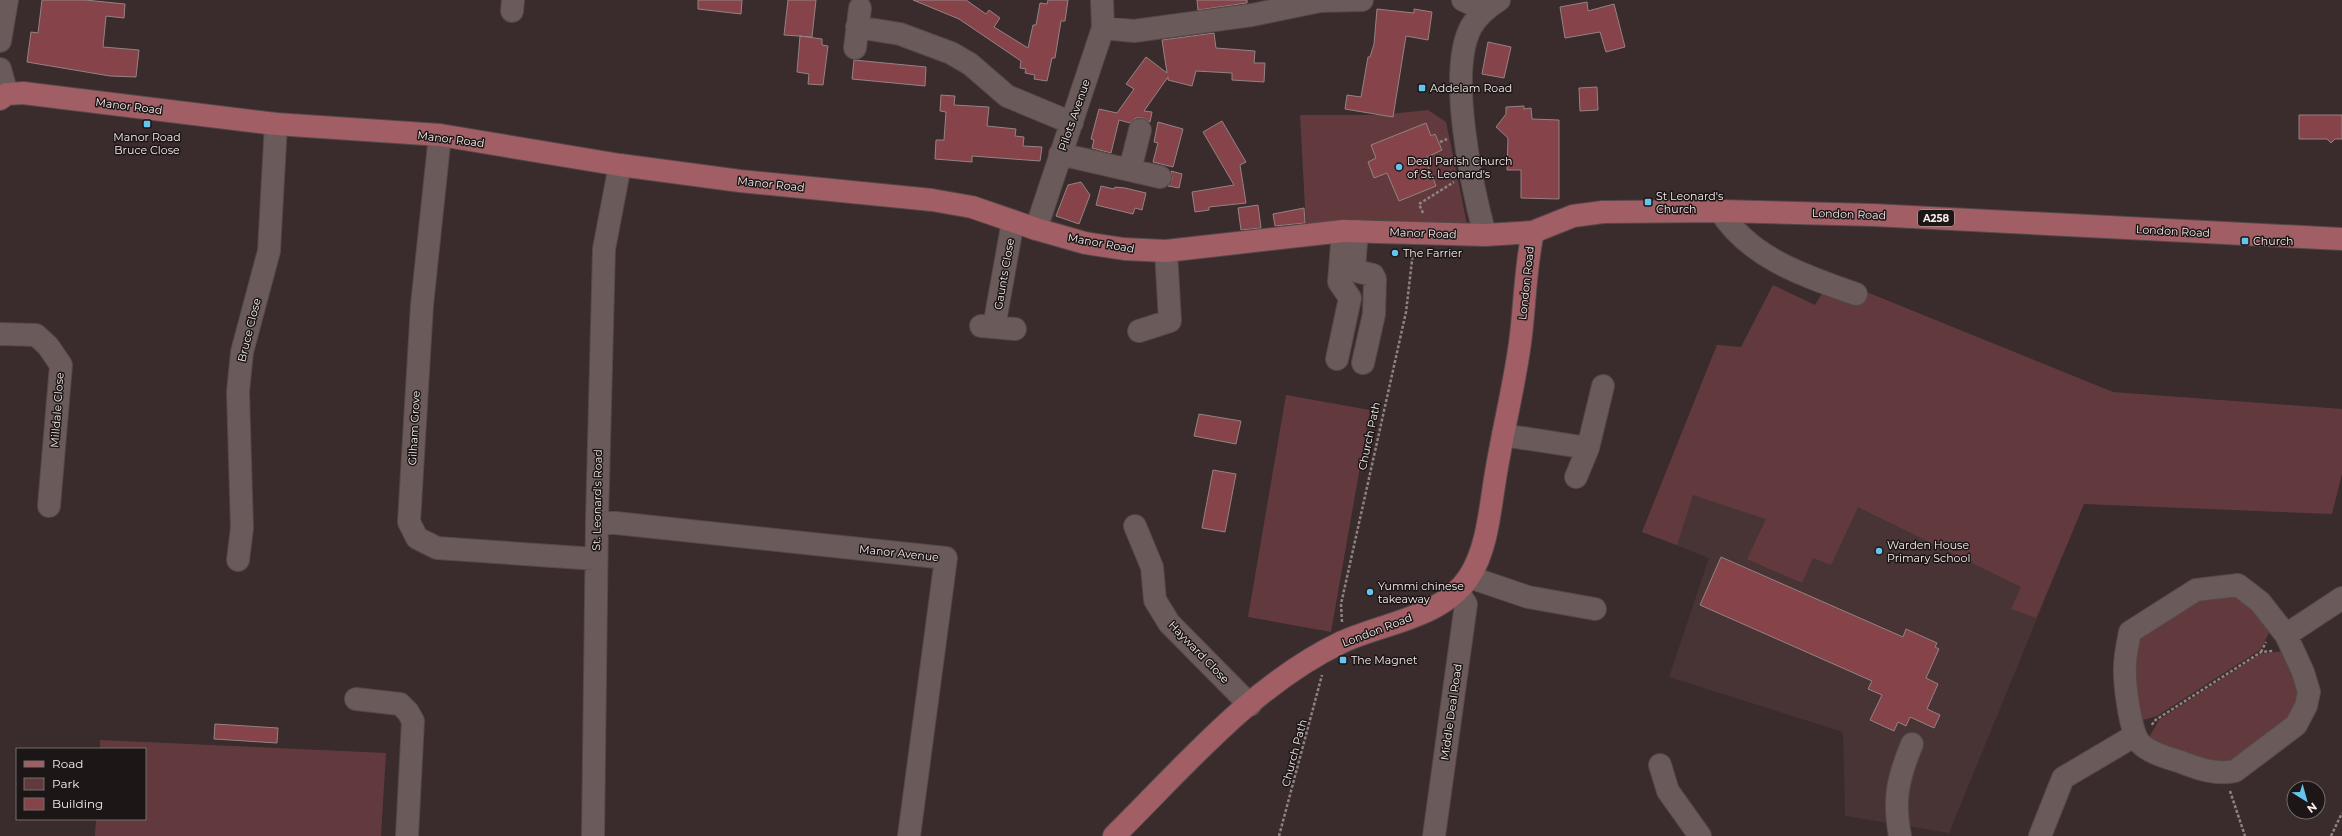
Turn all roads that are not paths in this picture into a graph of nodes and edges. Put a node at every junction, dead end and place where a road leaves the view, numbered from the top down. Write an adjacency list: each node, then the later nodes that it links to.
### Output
1 (7, 0): 9 (street)
2 (1102, 0): 8 (street, Pilots Avenue)
3 (1320, 0): 4 (street); 8 (street)
4 (1362, 0)
5 (1463, 0): 6 (street)
6 (1491, 5): 25 (street)
7 (857, 28): 12 (street)
8 (1103, 28): 12 (street, Pilots Avenue)
9 (0, 41)
10 (0, 69): 11 (street)
11 (4, 96): 13 (main road, Manor Road)
12 (1072, 123): 16 (street, Pilots Avenue)
13 (276, 124): 15 (main road, Manor Road); 42 (street, Bruce Close)
14 (1140, 130): 18 (street)
15 (440, 135): 17 (main road, Manor Road); 41 (street, Gilham Grove)
16 (1060, 154): 18 (street); 22 (street, Pilots Avenue)
17 (620, 166): 21 (main road, Manor Road); 39 (street, St. Leonard's Road)
18 (1130, 170): 19 (street)
19 (1160, 177)
20 (1720, 211): 24 (main road, London Road / A258); 26 (main road, London Road / A258); 28 (street)
21 (1013, 221): 22 (main road, Manor Road); 29 (street, Gaunts Close)
22 (1036, 229): 27 (main road, Manor Road)
23 (1350, 231): 25 (main road, Manor Road); 27 (main road, Manor Road); 32 (street); 33 (street)
24 (1533, 232): 25 (main road, Manor Road); 35 (main road, London Road)
25 (1485, 235)
26 (2342, 239)
27 (1166, 251): 30 (street)
28 (1856, 294)
29 (997, 327)
30 (1139, 332)
31 (0, 334): 38 (street, Milldale Close)
32 (1336, 359)
33 (1363, 363)
34 (1603, 386): 36 (street)
35 (1503, 435): 36 (street); 43 (main road, London Road)
36 (1588, 448): 37 (street)
37 (1576, 477)
38 (49, 506)
39 (597, 520): 41 (street, St. Leonard's Road); 54 (street, Manor Avenue)
40 (1135, 526): 48 (street, Hayward Close)
41 (596, 559): 53 (street, St. Leonard's Road)
42 (238, 560)
43 (1463, 584): 45 (street); 48 (main road, London Road); 56 (street, Middle Deal Road)
44 (2342, 598): 46 (street)
45 (1595, 609)
46 (2286, 635): 49 (street); 49 (street)
47 (356, 699): 52 (street)
48 (1250, 705): 55 (main road, London Road)
49 (2134, 736): 59 (street)
50 (1912, 744): 58 (street)
51 (1660, 765): 57 (street)
52 (407, 836)
53 (593, 836)
54 (909, 836)
55 (1114, 836)
56 (1434, 836)
57 (1700, 836)
58 (1900, 836)
59 (2040, 836)

